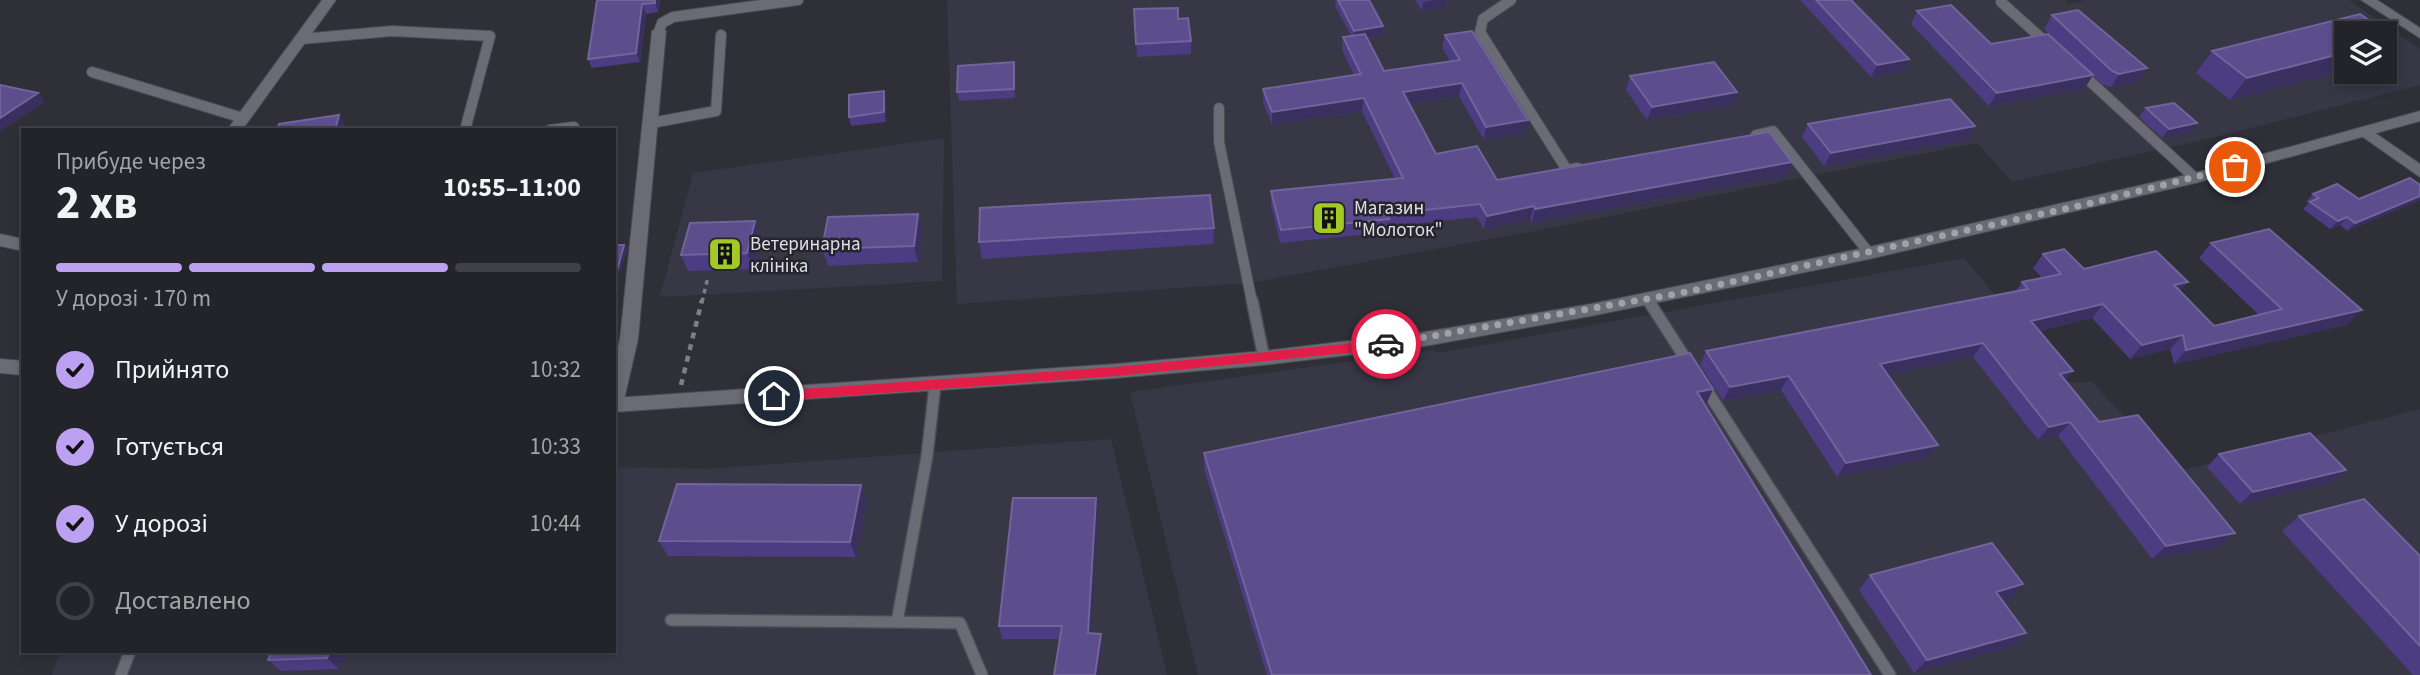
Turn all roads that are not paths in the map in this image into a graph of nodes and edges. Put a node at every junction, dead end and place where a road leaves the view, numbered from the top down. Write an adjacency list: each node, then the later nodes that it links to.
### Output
1 (329, 0): 9 (main road)
2 (799, 0): 6 (lane)
3 (1511, 0): 20 (lane)
4 (2368, 0): 7 (main road)
5 (2001, 2): 10 (lane)
6 (659, 31): 15 (main road)
7 (2420, 34)
8 (721, 35): 15 (lane)
9 (301, 39): 16 (main road); 17 (lane)
10 (2061, 55)
11 (2071, 64): 22 (lane)
12 (92, 72): 16 (lane)
13 (1219, 108): 27 (lane)
14 (2420, 116): 18 (main road)
15 (651, 123): 29 (main road)
16 (238, 124)
17 (466, 128)
18 (2365, 131): 21 (main road); 22 (main road)
19 (1746, 137): 25 (lane)
20 (1595, 165)
21 (2420, 172)
22 (2195, 178): 25 (main road)
23 (0, 240): 24 (main road)
24 (21, 245)
25 (1869, 253): 26 (main road)
26 (1647, 299): 27 (main road); 36 (lane)
27 (1264, 358): 28 (main road)
28 (934, 385): 30 (main road); 32 (lane)
29 (616, 396)
30 (616, 405)
31 (671, 620): 32 (lane)
32 (897, 622): 35 (lane)
33 (128, 653): 34 (lane)
34 (121, 675)
35 (982, 675)
36 (1890, 675)

